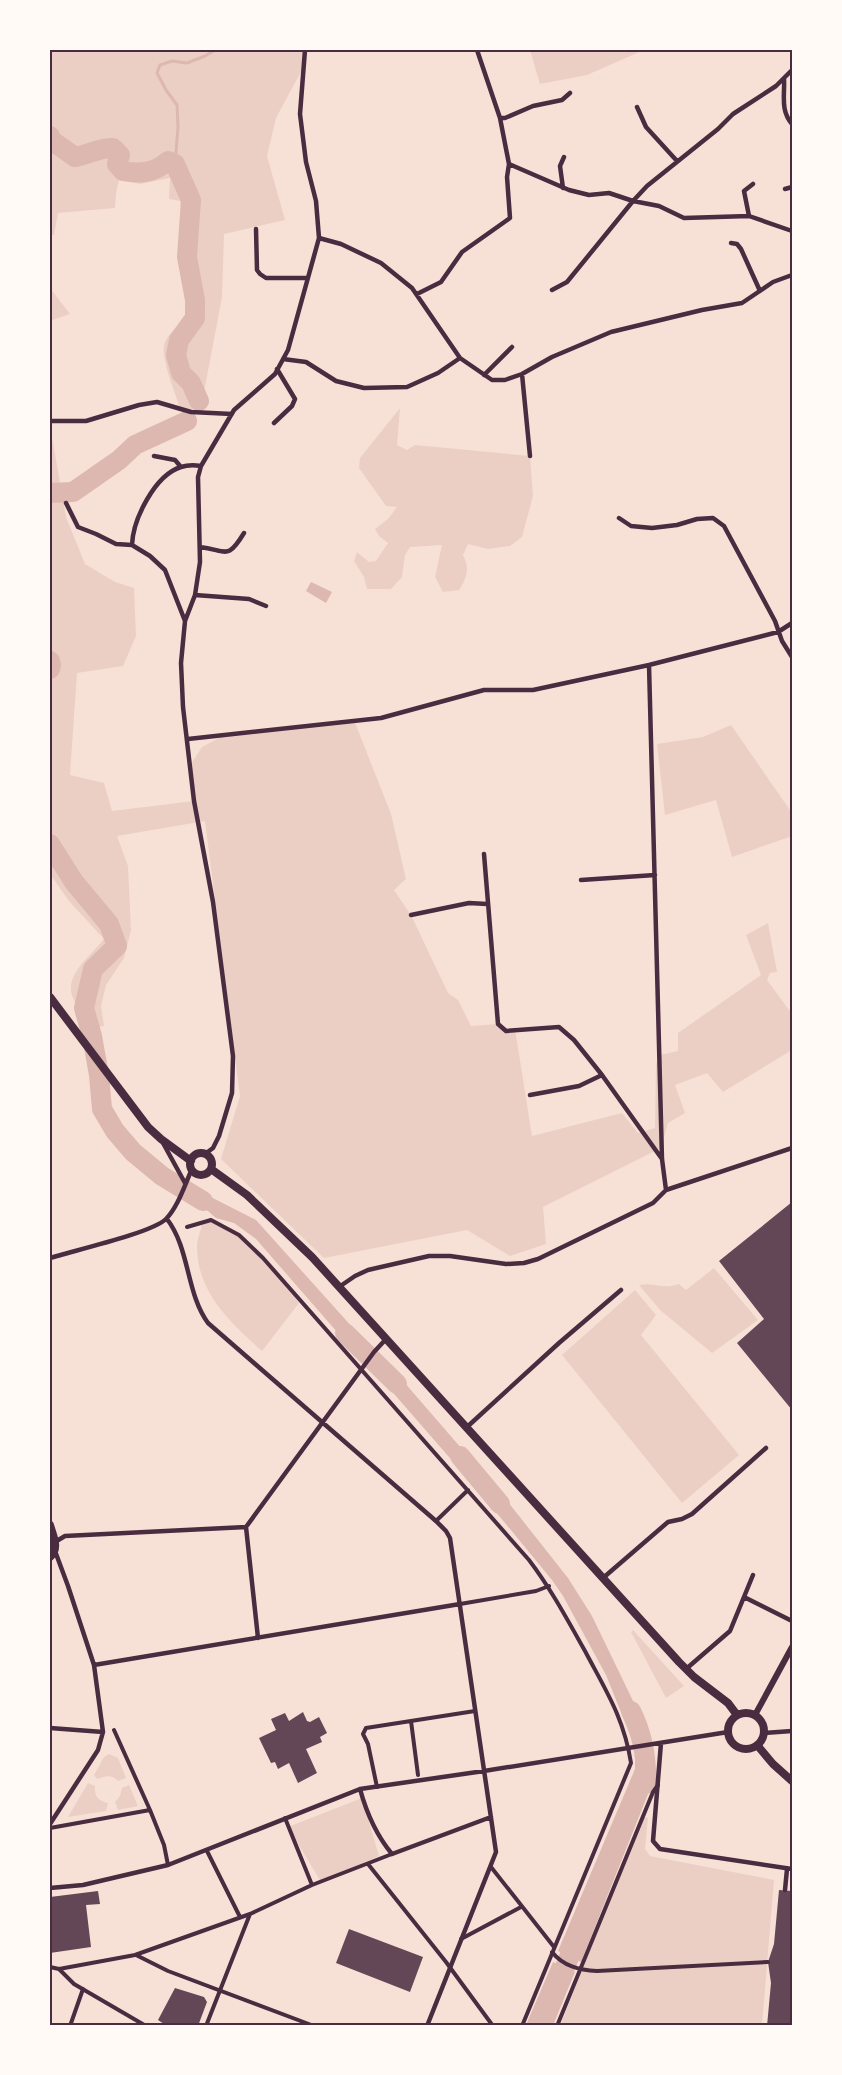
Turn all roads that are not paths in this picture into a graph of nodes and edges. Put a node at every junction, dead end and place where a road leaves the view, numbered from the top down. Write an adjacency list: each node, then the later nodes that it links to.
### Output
1 (305, 50): 20 (street)
2 (477, 50): 7 (street)
3 (792, 70): 4 (street)
4 (784, 79): 8 (street); 10 (street)
5 (570, 93): 7 (street)
6 (637, 107): 10 (street)
7 (500, 118): 11 (street)
8 (792, 124)
9 (564, 157): 13 (street)
10 (677, 161): 16 (street)
11 (509, 164): 13 (street); 26 (street)
12 (753, 184): 17 (street)
13 (563, 188): 16 (street)
14 (792, 188): 15 (street)
15 (785, 189)
16 (633, 201): 17 (street); 24 (street)
17 (749, 216): 19 (street)
18 (256, 229): 23 (street)
19 (792, 231)
20 (320, 238): 23 (street); 26 (street)
21 (731, 243): 25 (street)
22 (792, 275): 25 (street)
23 (308, 278): 29 (street)
24 (552, 290)
25 (760, 291): 31 (street)
26 (417, 294): 28 (street)
27 (512, 347): 32 (street)
28 (460, 358): 29 (street); 32 (street)
29 (283, 359): 30 (street)
30 (277, 369): 33 (street); 35 (street)
31 (522, 374): 32 (street); 37 (street)
32 (484, 375)
33 (232, 414): 34 (street); 38 (street)
34 (50, 421)
35 (274, 423)
36 (154, 456): 39 (street)
37 (530, 456)
38 (201, 465): 39 (street); 44 (street)
39 (181, 467): 43 (street)
40 (66, 503): 43 (street)
41 (619, 518): 49 (street)
42 (244, 533): 44 (street)
43 (132, 545): 47 (street)
44 (200, 547): 45 (street)
45 (195, 595): 46 (street); 47 (street)
46 (266, 606)
47 (185, 621): 52 (street)
48 (792, 623): 49 (street)
49 (778, 632): 50 (street); 51 (street)
50 (792, 657)
51 (649, 665): 52 (street); 54 (street)
52 (188, 739): 63 (street)
53 (484, 854): 56 (street)
54 (655, 875): 55 (street); 64 (street)
55 (581, 880)
56 (488, 904): 57 (street); 59 (street)
57 (411, 915)
58 (50, 998): 61 (main road)
59 (602, 1075): 60 (street); 64 (street)
60 (530, 1095)
61 (161, 1139): 65 (main road); 67 (street)
62 (792, 1148): 68 (street)
63 (205, 1154): 65 (main road); 66 (main road)
64 (662, 1159): 68 (street)
65 (191, 1165): 66 (main road); 67 (street)
66 (211, 1169): 72 (main road)
67 (185, 1183): 69 (street)
68 (666, 1191): 72 (street)
69 (167, 1218): 71 (street); 76 (street)
70 (187, 1227): 75 (street)
71 (50, 1258)
72 (339, 1287): 74 (main road)
73 (621, 1290): 77 (street)
74 (387, 1338): 75 (street); 77 (main road)
75 (362, 1368): 76 (street); 79 (street)
76 (322, 1421): 80 (street); 82 (street)
77 (467, 1427): 86 (main road)
78 (766, 1448): 86 (street)
79 (468, 1490): 80 (street); 87 (street)
80 (436, 1521): 89 (street)
81 (50, 1525): 83 (main road)
82 (246, 1527): 83 (street); 91 (street)
83 (55, 1542): 84 (main road)
84 (52, 1554): 93 (street)
85 (753, 1575): 88 (street)
86 (603, 1578): 94 (main road)
87 (549, 1586): 89 (street); 107 (street)
88 (744, 1597): 90 (street); 94 (street)
89 (460, 1604): 91 (street); 95 (street)
90 (792, 1621)
91 (258, 1638): 93 (street)
92 (792, 1647): 97 (street)
93 (94, 1665): 102 (street)
94 (686, 1669): 96 (main road)
95 (476, 1711): 98 (street); 108 (street)
96 (737, 1715): 97 (main road); 103 (main road)
97 (756, 1715): 104 (main road)
98 (411, 1721): 109 (street); 112 (street)
99 (50, 1728): 102 (street)
100 (114, 1730): 114 (street)
101 (792, 1731): 104 (street)
102 (103, 1732): 117 (street)
103 (728, 1732): 105 (street); 106 (main road)
104 (764, 1733): 106 (main road)
105 (658, 1744): 107 (street); 111 (street)
106 (757, 1745): 110 (main road)
107 (630, 1749): 108 (street); 132 (street)
108 (484, 1771): 112 (street); 115 (street)
109 (418, 1775)
110 (792, 1781)
111 (659, 1785): 124 (street); 138 (street)
112 (378, 1787): 113 (street)
113 (360, 1789): 116 (street); 120 (street)
114 (150, 1810): 118 (street); 122 (street)
115 (491, 1817): 120 (street); 123 (street)
116 (285, 1818): 119 (street); 125 (street)
117 (50, 1824)
118 (50, 1828)
119 (207, 1851): 122 (street); 130 (street)
120 (392, 1854): 121 (street)
121 (368, 1864): 125 (street); 136 (street)
122 (168, 1865): 126 (street)
123 (491, 1867): 128 (street); 131 (street)
124 (790, 1869): 127 (street)
125 (312, 1885): 129 (street)
126 (50, 1888)
127 (785, 1890)
128 (521, 1907): 131 (street); 132 (street)
129 (250, 1914): 130 (street); 140 (street)
130 (240, 1917): 133 (street)
131 (461, 1939): 136 (street)
132 (553, 1950): 138 (street); 147 (street)
133 (135, 1955): 137 (street); 140 (street)
134 (768, 1962): 138 (street)
135 (50, 1967): 137 (street)
136 (450, 1968): 145 (street); 146 (street)
137 (58, 1969): 139 (street)
138 (580, 1969): 148 (street)
139 (83, 1989): 141 (street); 142 (street)
140 (219, 1989): 143 (street); 144 (street)
141 (70, 2025)
142 (146, 2025)
143 (206, 2025)
144 (312, 2025)
145 (428, 2025)
146 (493, 2025)
147 (522, 2025)
148 (557, 2025)

